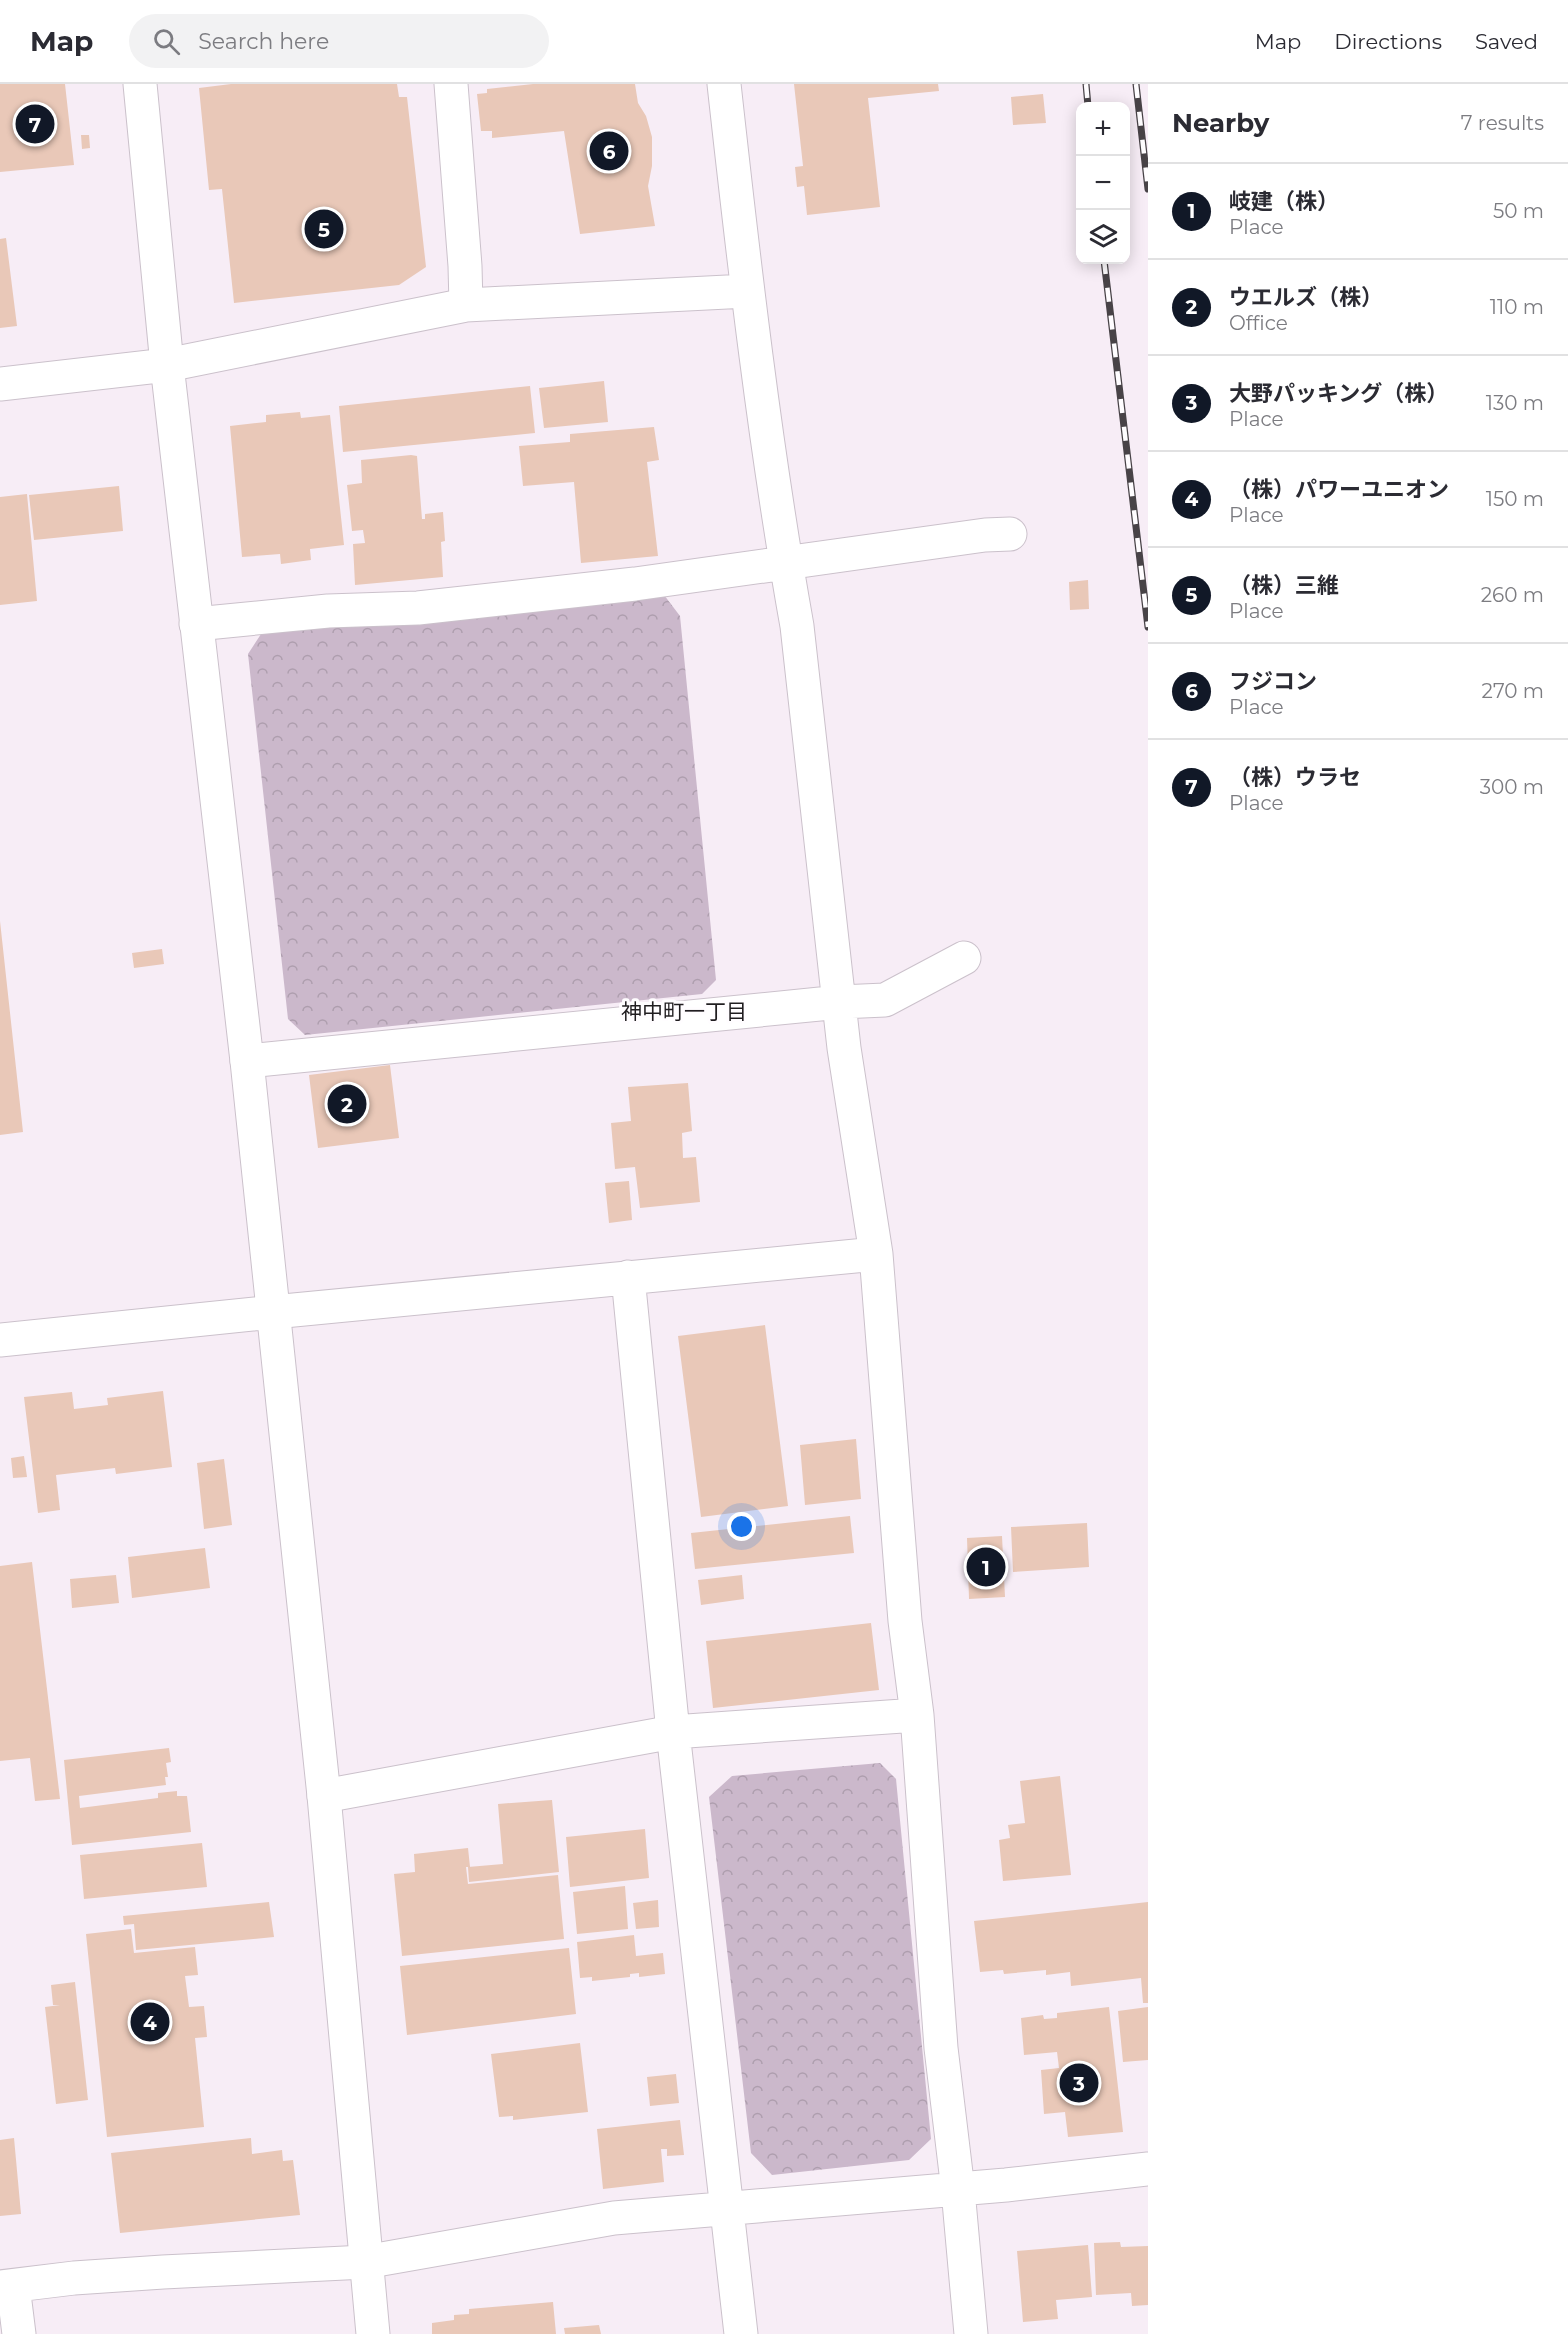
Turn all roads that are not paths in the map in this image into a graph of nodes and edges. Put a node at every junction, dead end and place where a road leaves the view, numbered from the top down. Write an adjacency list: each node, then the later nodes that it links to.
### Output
1 (140, 84): 6 (street)
2 (451, 84): 5 (street)
3 (724, 84): 4 (street)
4 (747, 291): 5 (street); 9 (street)
5 (466, 305): 6 (street)
6 (167, 365): 7 (street); 10 (street)
7 (0, 384)
8 (1010, 534): 9 (street)
9 (786, 564): 10 (street); 12 (street)
10 (196, 624): 13 (street)
11 (964, 958): 12 (street)
12 (840, 1002): 13 (street); 14 (street)
13 (247, 1061): 16 (street)
14 (876, 1254): 15 (street); 18 (street)
15 (628, 1278): 16 (street); 19 (street)
16 (273, 1312): 17 (street); 20 (street)
17 (0, 1340)
18 (917, 1715): 19 (street); 22 (street)
19 (673, 1732): 20 (street); 23 (street)
20 (324, 1796): 24 (street)
21 (1148, 2169): 22 (street)
22 (958, 2190): 23 (street); 29 (street)
23 (728, 2209): 24 (street); 28 (street)
24 (365, 2262): 25 (street); 27 (street)
25 (7, 2287): 26 (street)
26 (19, 2334)
27 (373, 2334)
28 (741, 2334)
29 (971, 2334)

